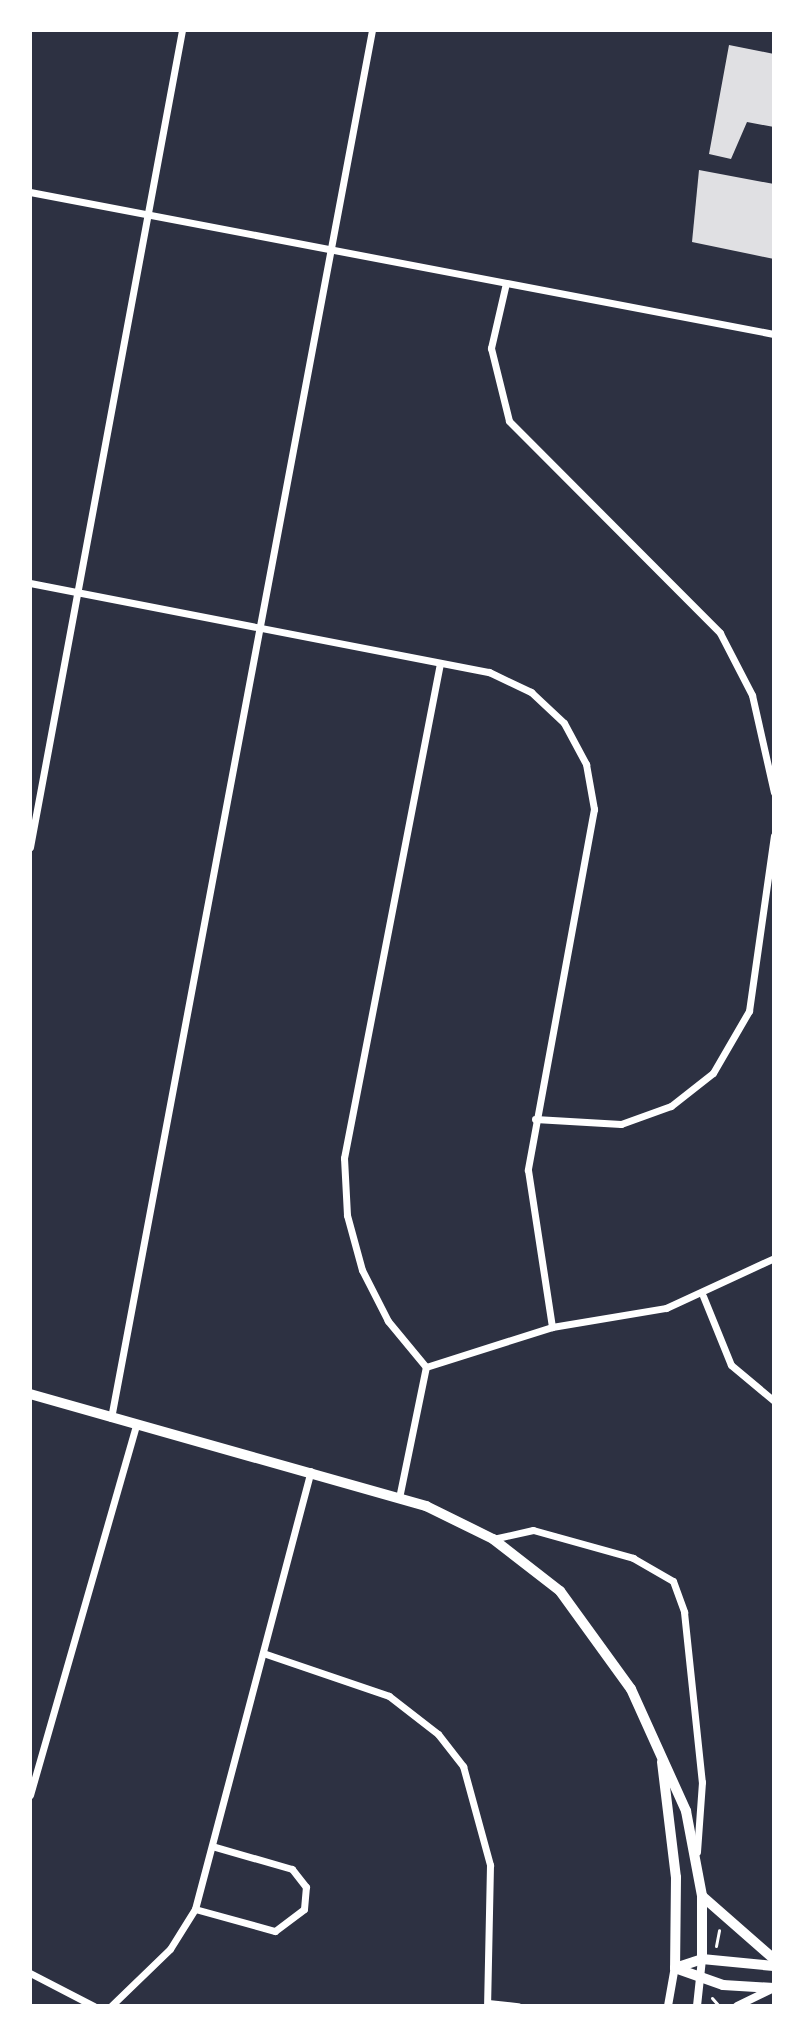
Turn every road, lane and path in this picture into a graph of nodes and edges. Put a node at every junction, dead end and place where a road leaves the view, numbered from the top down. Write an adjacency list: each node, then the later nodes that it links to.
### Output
1 (182, 30): 4 (street)
2 (372, 30): 5 (street)
3 (30, 192): 4 (street)
4 (149, 215): 5 (street); 9 (street)
5 (330, 249): 6 (street); 10 (street)
6 (506, 283): 7 (street); 12 (street)
7 (774, 334)
8 (30, 583): 9 (street)
9 (80, 593): 10 (street); 14 (street)
10 (259, 628): 11 (street); 22 (street)
11 (440, 663): 15 (street); 19 (street)
12 (774, 793)
13 (774, 836): 15 (street)
14 (30, 847)
15 (535, 1119): 18 (street)
16 (774, 1258): 17 (street)
17 (703, 1296): 18 (street); 21 (street)
18 (552, 1327): 19 (street)
19 (426, 1367): 25 (street)
20 (30, 1394): 22 (main road)
21 (774, 1401)
22 (111, 1418): 23 (main road)
23 (136, 1425): 24 (main road); 29 (street)
24 (311, 1471): 25 (main road); 27 (street)
25 (399, 1498): 26 (main road)
26 (493, 1539): 28 (main road); 32 (street)
27 (263, 1653): 31 (street); 45 (street)
28 (662, 1762): 32 (main road); 40 (main road)
29 (32, 1779): 30 (street)
30 (30, 1795)
31 (212, 1846): 34 (street); 34 (street)
32 (697, 1858): 33 (main road)
33 (702, 1896): 37 (main road); 38 (main road)
34 (195, 1909): 47 (street)
35 (720, 1927): 36 (path)
36 (716, 1950)
37 (702, 1959): 39 (main road); 40 (main road); 42 (street)
38 (774, 1959)
39 (774, 1966)
40 (675, 1968): 42 (main road); 49 (street)
41 (30, 1973): 46 (street)
42 (702, 1979): 43 (main road); 50 (street)
43 (773, 1988): 52 (street)
44 (712, 1998): 51 (path)
45 (488, 2004): 48 (street)
46 (94, 2006)
47 (111, 2006)
48 (518, 2006)
49 (668, 2006)
50 (697, 2006)
51 (719, 2006)
52 (737, 2006)

